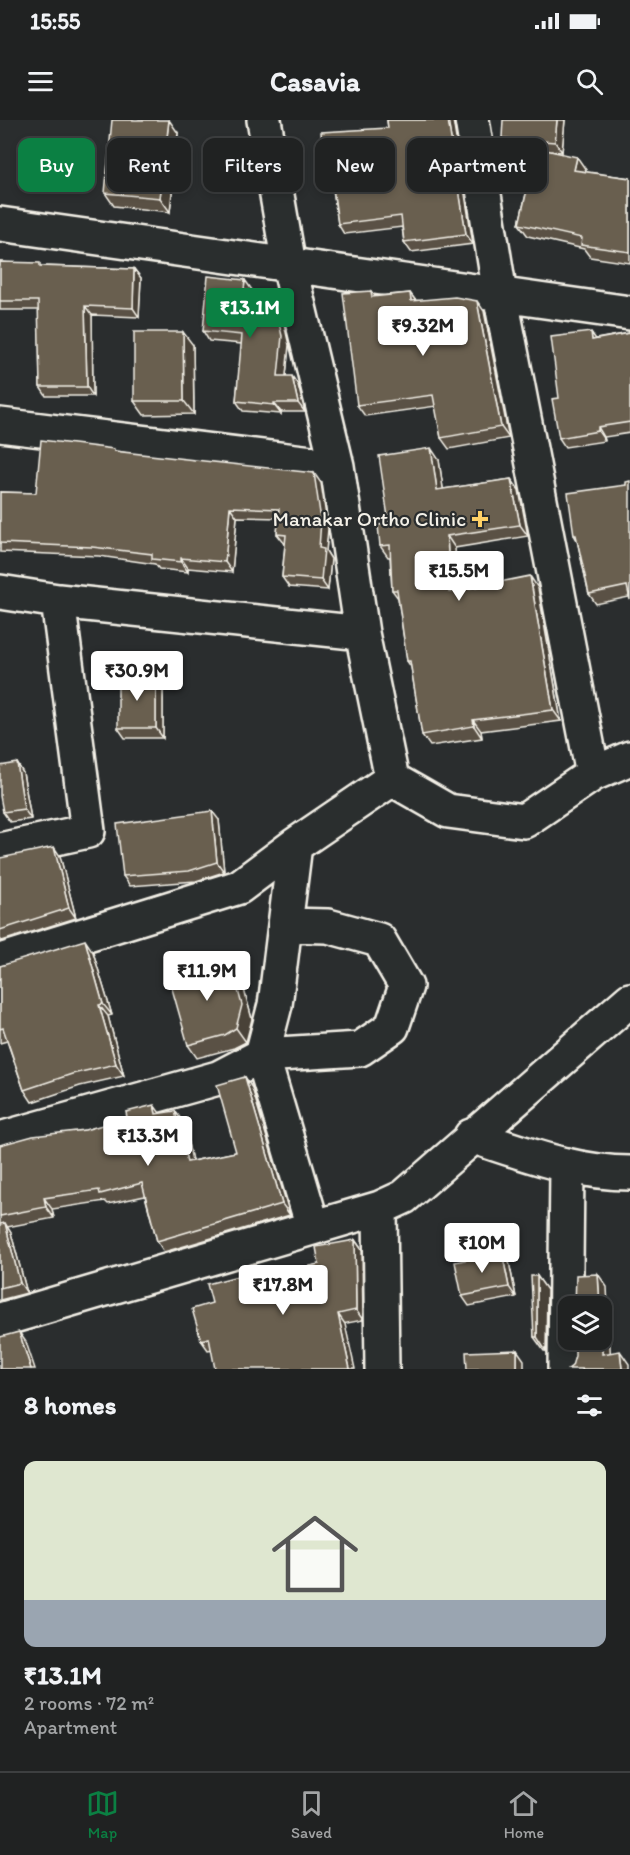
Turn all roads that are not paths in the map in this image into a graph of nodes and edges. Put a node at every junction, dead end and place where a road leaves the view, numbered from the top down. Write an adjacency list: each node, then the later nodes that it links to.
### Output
1 (264, 120): 4 (street)
2 (472, 120): 5 (street)
3 (0, 224): 4 (street)
4 (289, 265): 5 (street); 8 (street)
5 (500, 294): 6 (street); 13 (street)
6 (630, 313)
7 (0, 424): 8 (street)
8 (337, 466): 11 (street)
9 (0, 592): 10 (street)
10 (58, 601): 11 (street); 16 (street)
11 (362, 633): 14 (street)
12 (630, 758): 13 (street)
13 (592, 774): 14 (street)
14 (392, 779): 15 (street)
15 (295, 844): 17 (street); 18 (street)
16 (0, 850)
17 (285, 925): 20 (street); 20 (street)
18 (0, 961)
19 (630, 1000): 21 (street)
20 (262, 1055): 22 (street); 26 (street)
21 (471, 1136): 23 (street); 25 (street)
22 (0, 1139)
23 (567, 1167): 24 (street); 29 (street)
24 (630, 1173)
25 (380, 1208): 26 (street); 28 (street)
26 (313, 1227): 27 (street)
27 (0, 1320)
28 (382, 1369)
29 (565, 1369)

